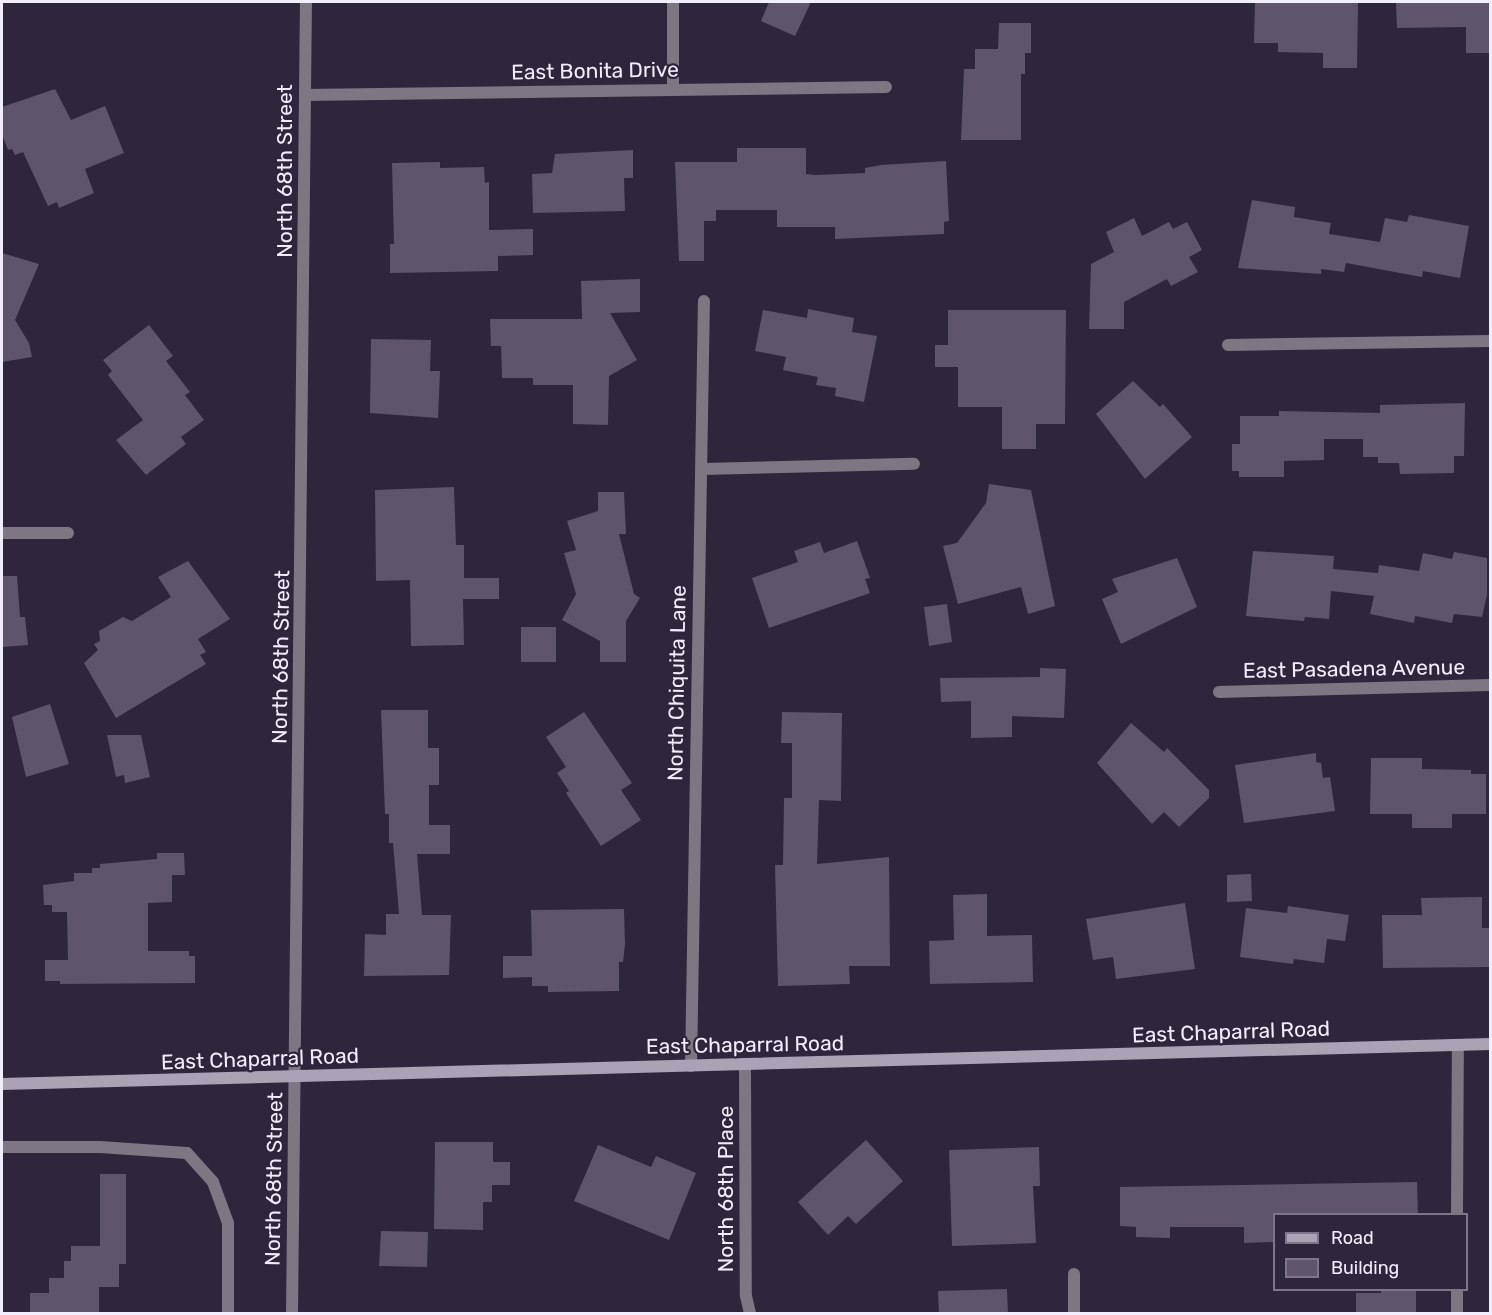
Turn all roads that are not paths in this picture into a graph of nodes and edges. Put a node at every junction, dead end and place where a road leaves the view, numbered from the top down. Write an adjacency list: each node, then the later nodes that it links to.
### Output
1 (306, 2): 5 (street, North 68th Street)
2 (673, 2): 4 (street)
3 (886, 87): 4 (street, East Bonita Drive)
4 (673, 90): 5 (street, East Bonita Drive)
5 (305, 95): 19 (street, North 68th Street)
6 (704, 301): 10 (street, North Chiquita Lane)
7 (1491, 341): 8 (street)
8 (1228, 345)
9 (914, 464): 10 (street)
10 (703, 469): 18 (street, North Chiquita Lane)
11 (2, 533): 12 (street)
12 (68, 533)
13 (1491, 685): 14 (street, East Pasadena Avenue)
14 (1219, 692)
15 (1491, 1044): 16 (main road, East Chaparral Road)
16 (1458, 1045): 17 (main road, East Chaparral Road); 22 (street)
17 (745, 1064): 18 (main road, East Chaparral Road); 27 (street, North 68th Place)
18 (691, 1065): 19 (main road, East Chaparral Road)
19 (294, 1079): 20 (main road, East Chaparral Road); 26 (street, North 68th Street)
20 (2, 1084)
21 (2, 1147): 25 (street)
22 (1457, 1213)
23 (1074, 1274): 28 (street)
24 (1457, 1291): 29 (street)
25 (228, 1314)
26 (292, 1314)
27 (750, 1314)
28 (1074, 1314)
29 (1457, 1314)

